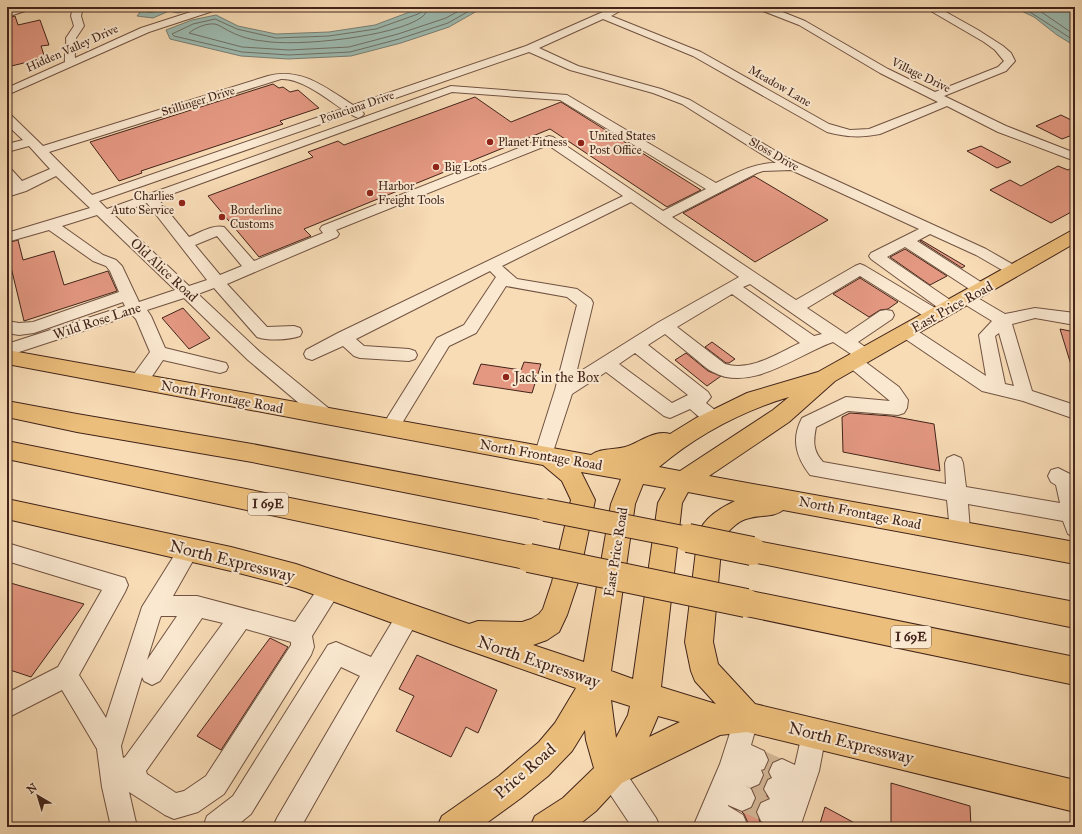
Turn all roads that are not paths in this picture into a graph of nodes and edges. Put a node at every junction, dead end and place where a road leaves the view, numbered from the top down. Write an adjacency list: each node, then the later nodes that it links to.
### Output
1 (28, 7): 9 (street)
2 (78, 7): 12 (street)
3 (216, 7): 12 (street, Hidden Valley Drive)
4 (622, 7): 10 (street, Poinciana Drive)
5 (761, 7): 8 (street, Village Drive)
6 (929, 7): 14 (street)
7 (790, 9): 8 (street)
8 (778, 13): 14 (street, Village Drive)
9 (7, 14)
10 (603, 16): 11 (street, Poinciana Drive); 15 (street, Meadow Lane)
11 (530, 48): 16 (street, Poinciana Drive); 22 (street, Sloss Drive)
12 (70, 64): 13 (street, Hidden Valley Drive)
13 (7, 92)
14 (935, 96): 15 (street, Village Drive)
15 (947, 102): 21 (street, Village Drive)
16 (351, 109): 18 (street, Stillinger Drive); 19 (street, Stillinger Drive); 30 (street, Poinciana Drive)
17 (7, 118): 19 (street, Old Alice Road)
18 (366, 120): 26 (street); 28 (street)
19 (36, 146): 20 (street, Stillinger Drive); 23 (street, Old Alice Road)
20 (7, 148)
21 (1075, 157)
22 (792, 166): 26 (street); 33 (street, Sloss Drive)
23 (58, 170): 25 (street); 30 (street, Old Alice Road)
24 (7, 173): 25 (street)
25 (21, 188): 27 (street)
26 (716, 189): 31 (street)
27 (7, 193)
28 (150, 197): 30 (street); 37 (street)
29 (632, 197): 31 (street); 38 (street); 39 (street, Wild Rose Lane)
30 (98, 208): 32 (street); 45 (street, Old Alice Road)
31 (661, 217): 42 (street)
32 (51, 225): 35 (street); 46 (street)
33 (930, 229): 36 (street); 40 (street, Sloss Drive)
34 (1075, 236): 40 (main road, East Price Road)
35 (7, 238)
36 (906, 241): 47 (street); 47 (street)
37 (186, 243): 39 (street); 43 (street)
38 (492, 265): 41 (street); 56 (street)
39 (252, 268): 43 (street, Wild Rose Lane)
40 (1014, 271): 47 (main road, East Price Road)
41 (504, 277): 71 (street); 80 (street)
42 (750, 277): 44 (street); 48 (street)
43 (217, 282): 45 (street, Wild Rose Lane); 54 (street)
44 (732, 287): 52 (street); 58 (street)
45 (188, 291): 46 (street, Wild Rose Lane); 77 (street, Old Alice Road)
46 (131, 302): 53 (street); 60 (street, Wild Rose Lane); 62 (street)
47 (958, 303): 48 (street); 51 (street); 55 (main road, East Price Road)
48 (795, 308): 57 (street)
49 (886, 315): 57 (street)
50 (1075, 319): 51 (street)
51 (1003, 320): 70 (street); 72 (street)
52 (665, 326): 58 (street); 59 (street)
53 (7, 327)
54 (294, 332)
55 (907, 332): 65 (main road, East Price Road); 70 (street)
56 (344, 337): 61 (street); 61 (street)
57 (840, 338): 58 (street); 65 (street)
58 (812, 344)
59 (636, 345): 66 (street); 74 (street)
60 (7, 350)
61 (360, 352): 63 (street)
62 (159, 353): 67 (street); 69 (street)
63 (409, 355)
64 (7, 357): 69 (main road, North Frontage Road)
65 (860, 359): 68 (main road, East Price Road); 90 (street)
66 (606, 363): 71 (street); 74 (street)
67 (220, 367)
68 (828, 376): 78 (main road, East Price Road); 89 (main road, East Price Road)
69 (138, 381): 77 (main road, North Frontage Road)
70 (997, 388): 72 (street)
71 (564, 390): 84 (street)
72 (1025, 395): 76 (street)
73 (7, 400): 79 (main road)
74 (692, 402): 78 (street)
75 (7, 409): 79 (main road)
76 (1075, 412)
77 (326, 416): 80 (main road, North Frontage Road)
78 (709, 421): 85 (main road); 87 (main road, East Price Road)
79 (77, 423): 99 (main road, bridge)
80 (390, 428): 84 (main road, North Frontage Road)
81 (7, 450): 83 (main road, I 69E)
82 (7, 453): 83 (main road)
83 (30, 455): 109 (main road, I 69E, bridge)
84 (546, 457): 85 (main road, North Frontage Road); 107 (main road)
85 (582, 462): 87 (main road, North Frontage Road)
86 (954, 463): 90 (street)
87 (636, 473): 89 (main road, North Frontage Road); 112 (main road, East Price Road)
88 (1058, 476): 93 (street)
89 (681, 482): 91 (main road, North Frontage Road); 113 (main road, East Price Road)
90 (956, 493): 93 (street); 94 (street)
91 (795, 501): 94 (main road, North Frontage Road); 115 (main road)
92 (7, 509): 95 (main road, North Expressway)
93 (1074, 521)
94 (960, 532): 97 (main road, North Frontage Road)
95 (189, 550): 98 (main road, North Expressway); 100 (street)
96 (7, 552): 111 (street)
97 (1075, 553)
98 (331, 588): 104 (main road, North Expressway); 106 (street)
99 (1009, 602): 102 (main road); 103 (main road)
100 (155, 606): 101 (street); 117 (street)
101 (197, 606): 105 (street); 110 (street)
102 (1075, 610)
103 (1075, 615)
104 (408, 616): 107 (main road, North Expressway); 108 (street)
105 (241, 617): 106 (street); 118 (street)
106 (300, 634): 118 (street)
107 (459, 634): 112 (main road, North Expressway)
108 (376, 671): 124 (street); 125 (street)
109 (1075, 671)
110 (152, 673)
111 (66, 676): 114 (street); 117 (street)
112 (595, 681): 113 (main road, North Expressway); 119 (main road); 126 (main road, Price Road)
113 (645, 697): 115 (main road, North Expressway); 119 (main road, East Price Road)
114 (7, 706)
115 (733, 719): 116 (main road, North Expressway); 119 (main road); 122 (street)
116 (814, 734): 120 (main road, North Expressway); 121 (street)
117 (109, 746): 118 (street)
118 (123, 771): 123 (street)
119 (611, 773): 127 (main road); 128 (street)
120 (1075, 796)
121 (786, 801)
122 (717, 821)
123 (124, 827)
124 (216, 827)
125 (286, 827)
126 (454, 827)
127 (546, 827)
128 (647, 827)

